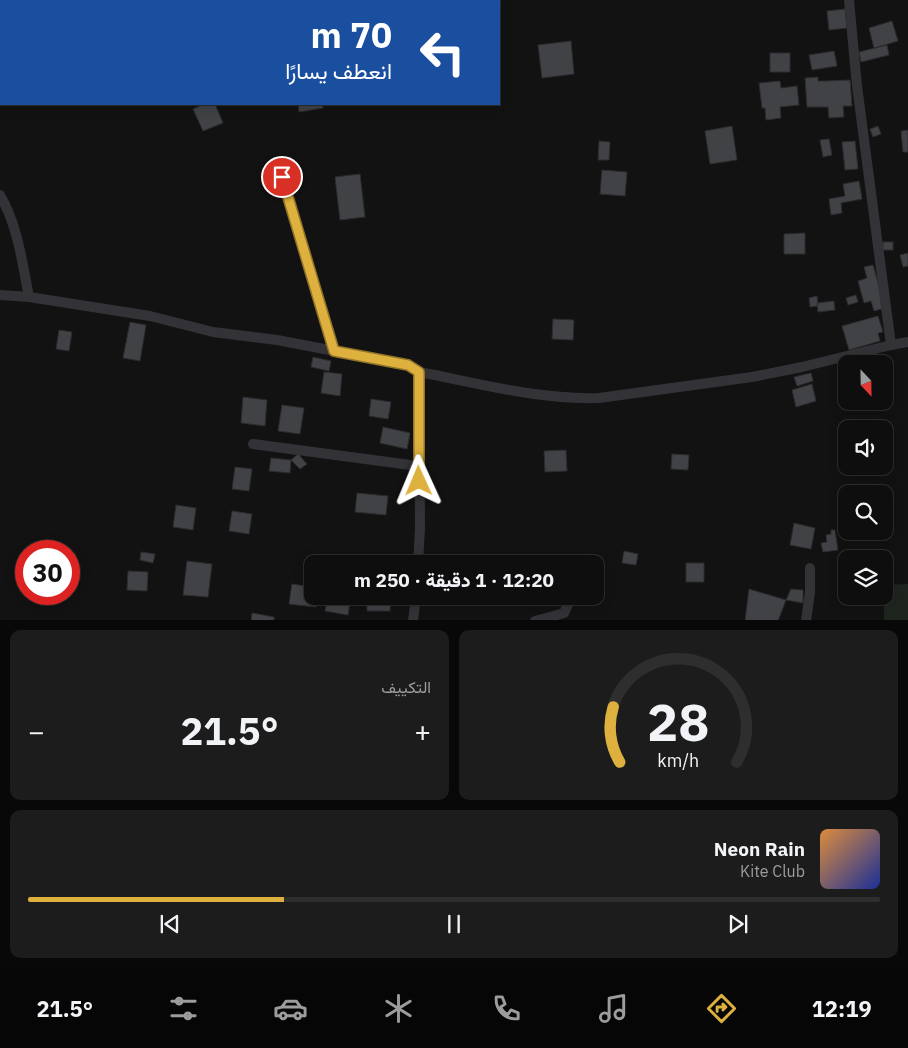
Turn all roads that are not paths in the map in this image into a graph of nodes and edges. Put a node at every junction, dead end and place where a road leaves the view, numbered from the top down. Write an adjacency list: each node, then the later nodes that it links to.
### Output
1 (849, 0): 7 (street)
2 (282, 177): 8 (street)
3 (0, 196): 5 (street)
4 (0, 296): 5 (street)
5 (28, 296): 8 (street)
6 (908, 342): 7 (street)
7 (891, 344): 9 (street)
8 (334, 351): 9 (street)
9 (419, 372): 11 (street)
10 (253, 444): 11 (street)
11 (418, 466): 12 (street)
12 (418, 555)
13 (810, 568): 18 (street)
14 (415, 605): 16 (street)
15 (568, 605): 17 (street)
16 (413, 620)
17 (535, 620)
18 (806, 620)

